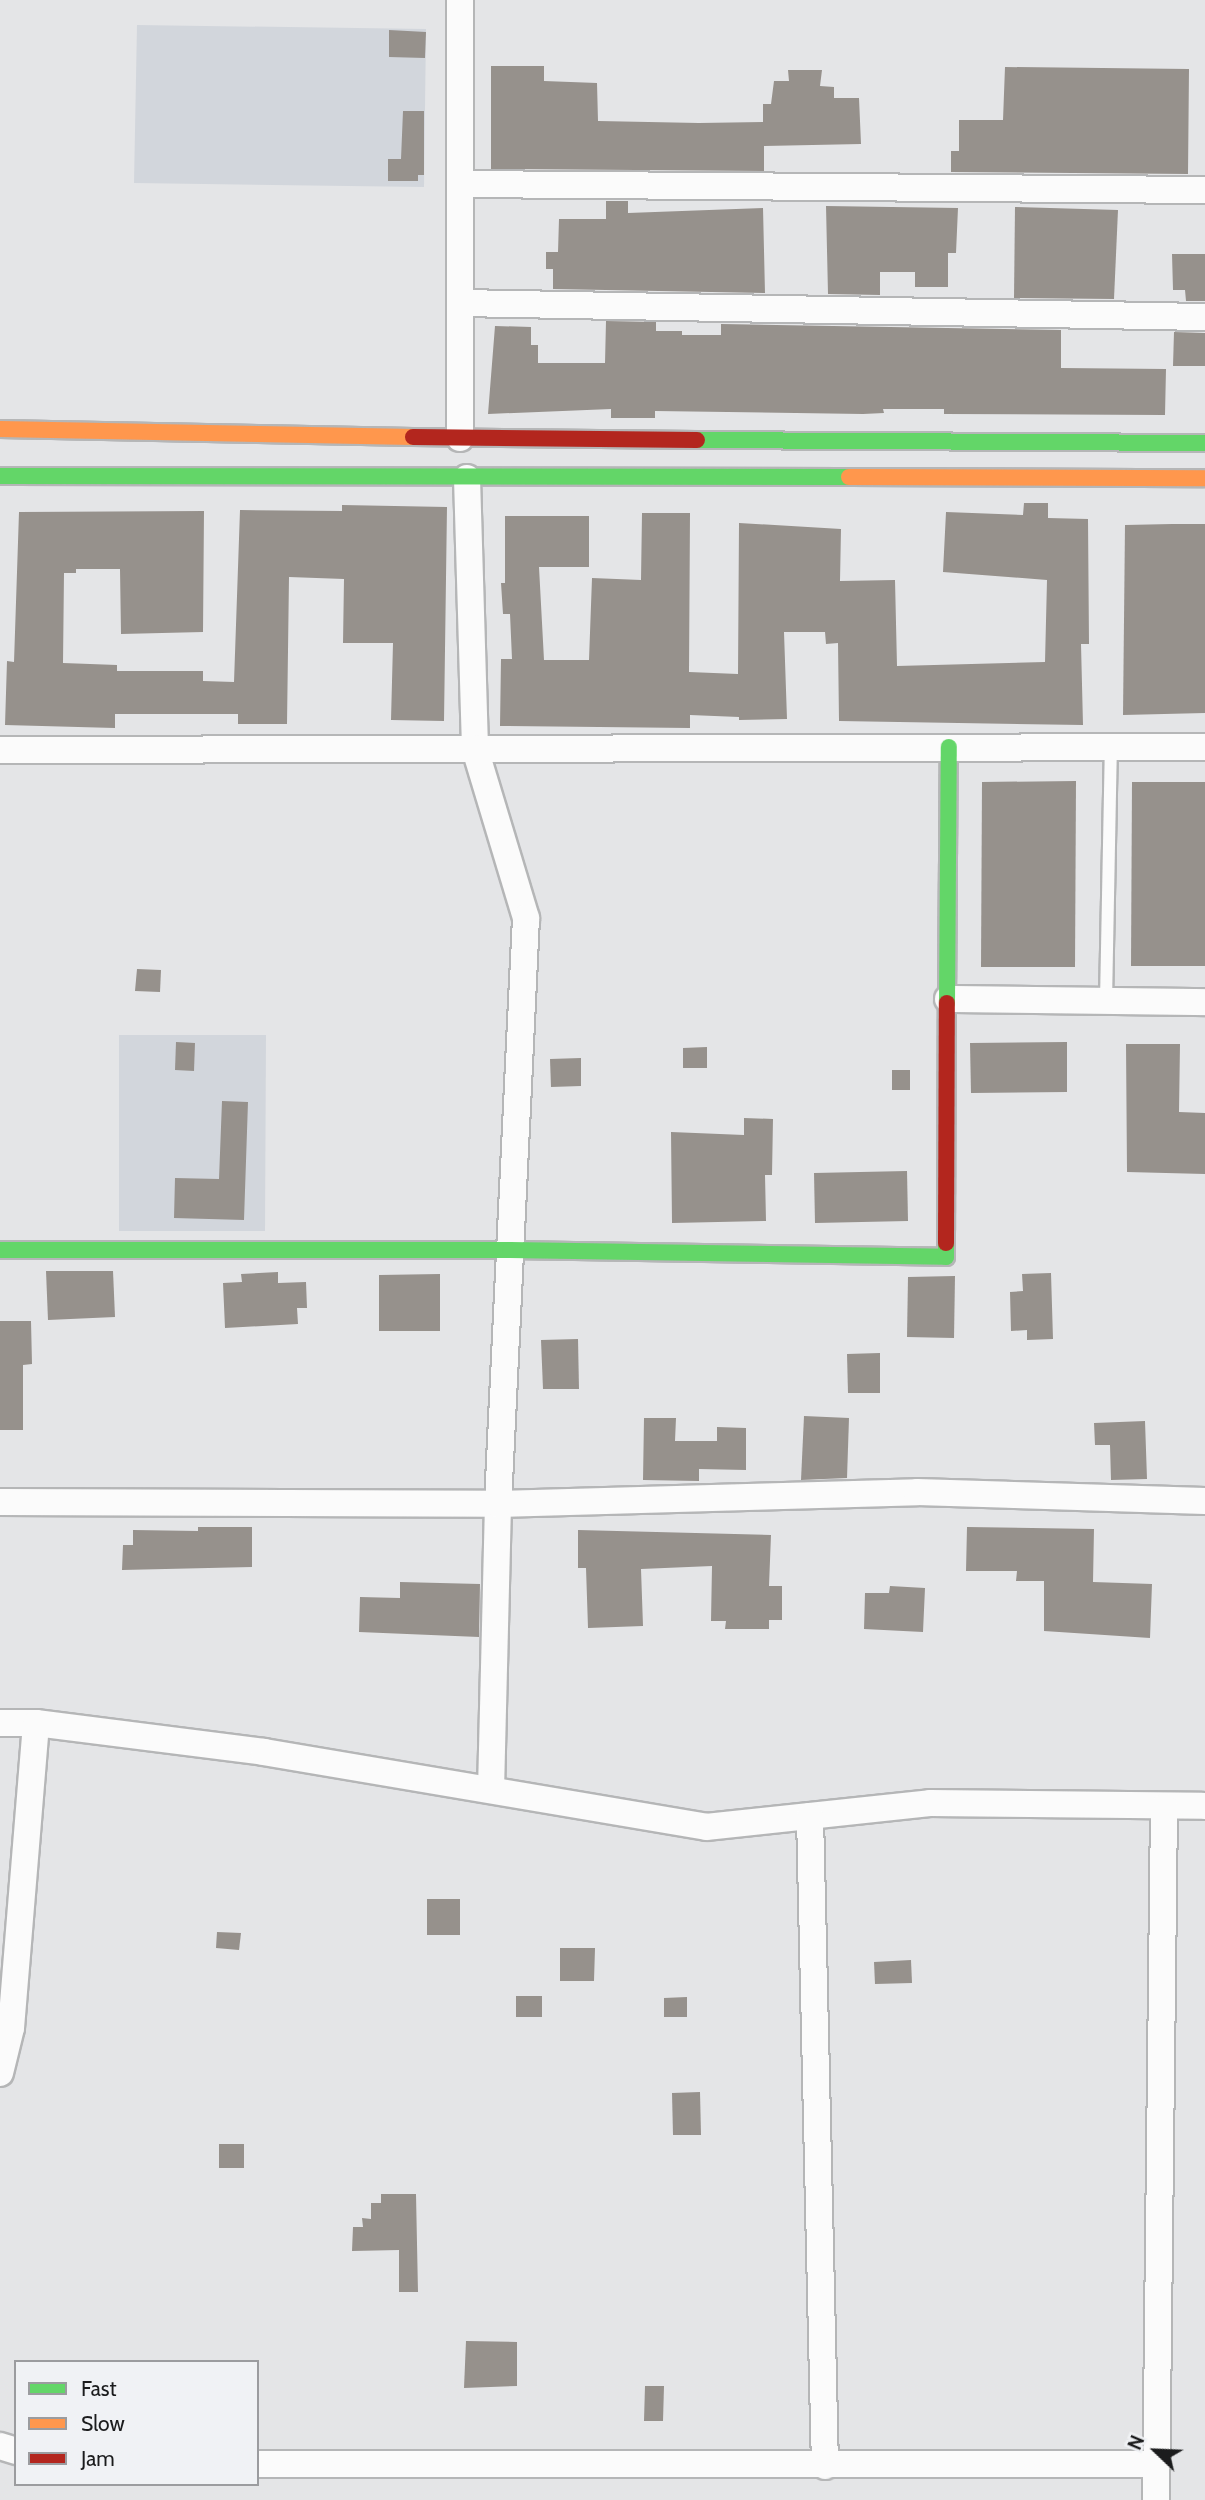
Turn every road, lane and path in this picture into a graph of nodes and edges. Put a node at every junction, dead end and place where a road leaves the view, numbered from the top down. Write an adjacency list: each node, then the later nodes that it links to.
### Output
1 (460, 0): 2 (street)
2 (460, 184): 3 (street); 4 (street)
3 (1205, 190)
4 (460, 303): 5 (street); 7 (street)
5 (1205, 317)
6 (0, 429): 7 (street)
7 (460, 438): 8 (street)
8 (1205, 443)
9 (0, 476): 10 (street)
10 (467, 478): 11 (street); 15 (street)
11 (1205, 478)
12 (948, 747): 13 (street); 15 (street); 17 (street)
13 (1111, 747): 14 (street); 18 (lane)
14 (1205, 747)
15 (475, 749): 16 (street); 21 (street)
16 (0, 750)
17 (948, 999): 18 (street); 21 (street)
18 (1105, 1000): 19 (street)
19 (1205, 1002)
20 (0, 1250): 21 (street)
21 (510, 1250): 24 (street)
22 (1205, 1501): 24 (street)
23 (0, 1502): 24 (street)
24 (498, 1504): 27 (street)
25 (0, 1723): 26 (street)
26 (36, 1723): 27 (street); 31 (street)
27 (491, 1789): 30 (street)
28 (1205, 1806): 29 (street)
29 (1164, 1807): 30 (street); 33 (street)
30 (810, 1816): 34 (street)
31 (0, 2073)
32 (259, 2464): 34 (street)
33 (1157, 2464): 34 (street); 35 (street)
34 (825, 2466)
35 (1156, 2500)

